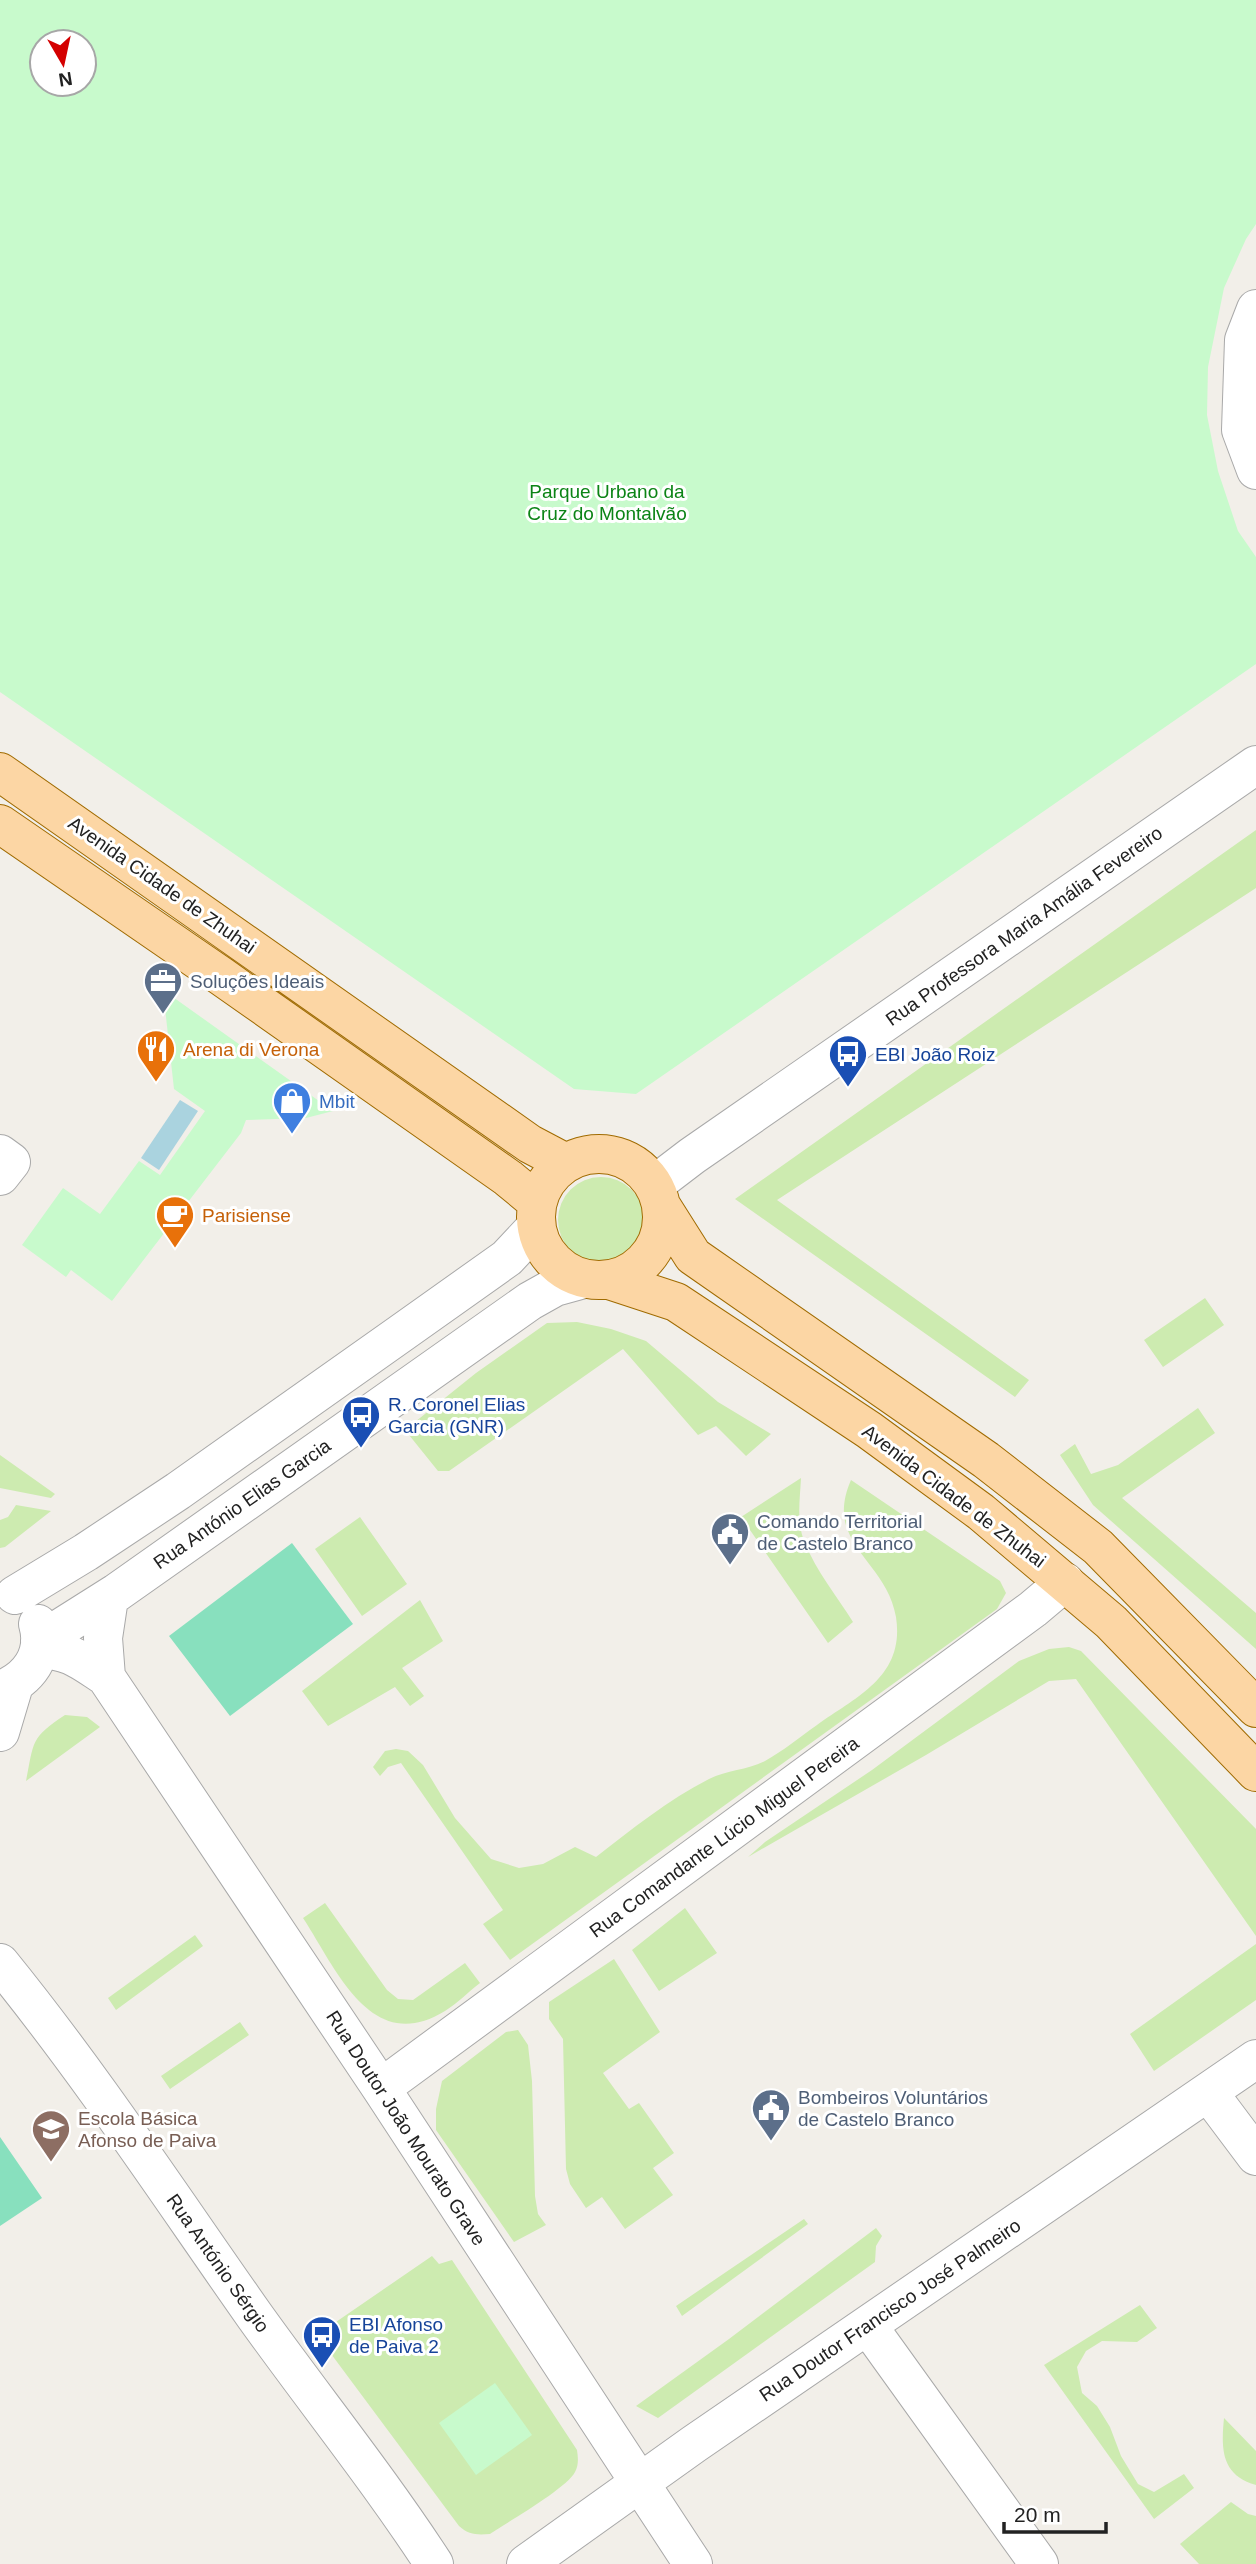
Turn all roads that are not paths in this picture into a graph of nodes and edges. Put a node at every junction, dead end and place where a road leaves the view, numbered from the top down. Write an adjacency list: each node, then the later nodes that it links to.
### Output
1 (1256, 309): 2 (street)
2 (1256, 470)
3 (1256, 765): 9 (street, Rua Professora Maria Amália Fevereiro)
4 (0, 772): 7 (main road, Avenida Cidade de Zhuhai)
5 (0, 824): 10 (main road, Avenida Cidade de Zhuhai)
6 (0, 1154): 8 (street)
7 (566, 1163): 9 (main road); 10 (main road)
8 (0, 1176)
9 (658, 1196): 11 (main road); 17 (main road)
10 (536, 1214): 11 (main road); 13 (street)
11 (597, 1279): 12 (main road, Avenida Cidade de Zhuhai); 14 (street, Rua António Elias Garcia)
12 (1066, 1582): 19 (main road, Avenida Cidade de Zhuhai); 22 (street, Rua Comandante Lúcio Miguel Pereira)
13 (8, 1591): 15 (street)
14 (109, 1598): 15 (street, Rua António Elias Garcia); 16 (street, Rua Doutor João Mourato Grave)
15 (23, 1669): 16 (street, Rua Doutor João Mourato Grave); 18 (street)
16 (112, 1686): 22 (street, Rua Doutor João Mourato Grave)
17 (1256, 1708)
18 (0, 1732)
19 (1256, 1772)
20 (0, 1963): 27 (street, Rua António Sérgio)
21 (1256, 2059): 23 (street, Rua Doutor Francisco José Palmeiro)
22 (381, 2088): 26 (street, Rua Doutor João Mourato Grave)
23 (1208, 2092): 24 (street); 25 (street, Rua Doutor Francisco José Palmeiro)
24 (1256, 2156)
25 (868, 2326): 26 (street, Rua Doutor Francisco José Palmeiro); 30 (street)
26 (640, 2484): 28 (street, Rua Doutor Francisco José Palmeiro); 29 (street, Rua Doutor João Mourato Grave)
27 (434, 2564)
28 (526, 2564)
29 (693, 2564)
30 (1039, 2564)

